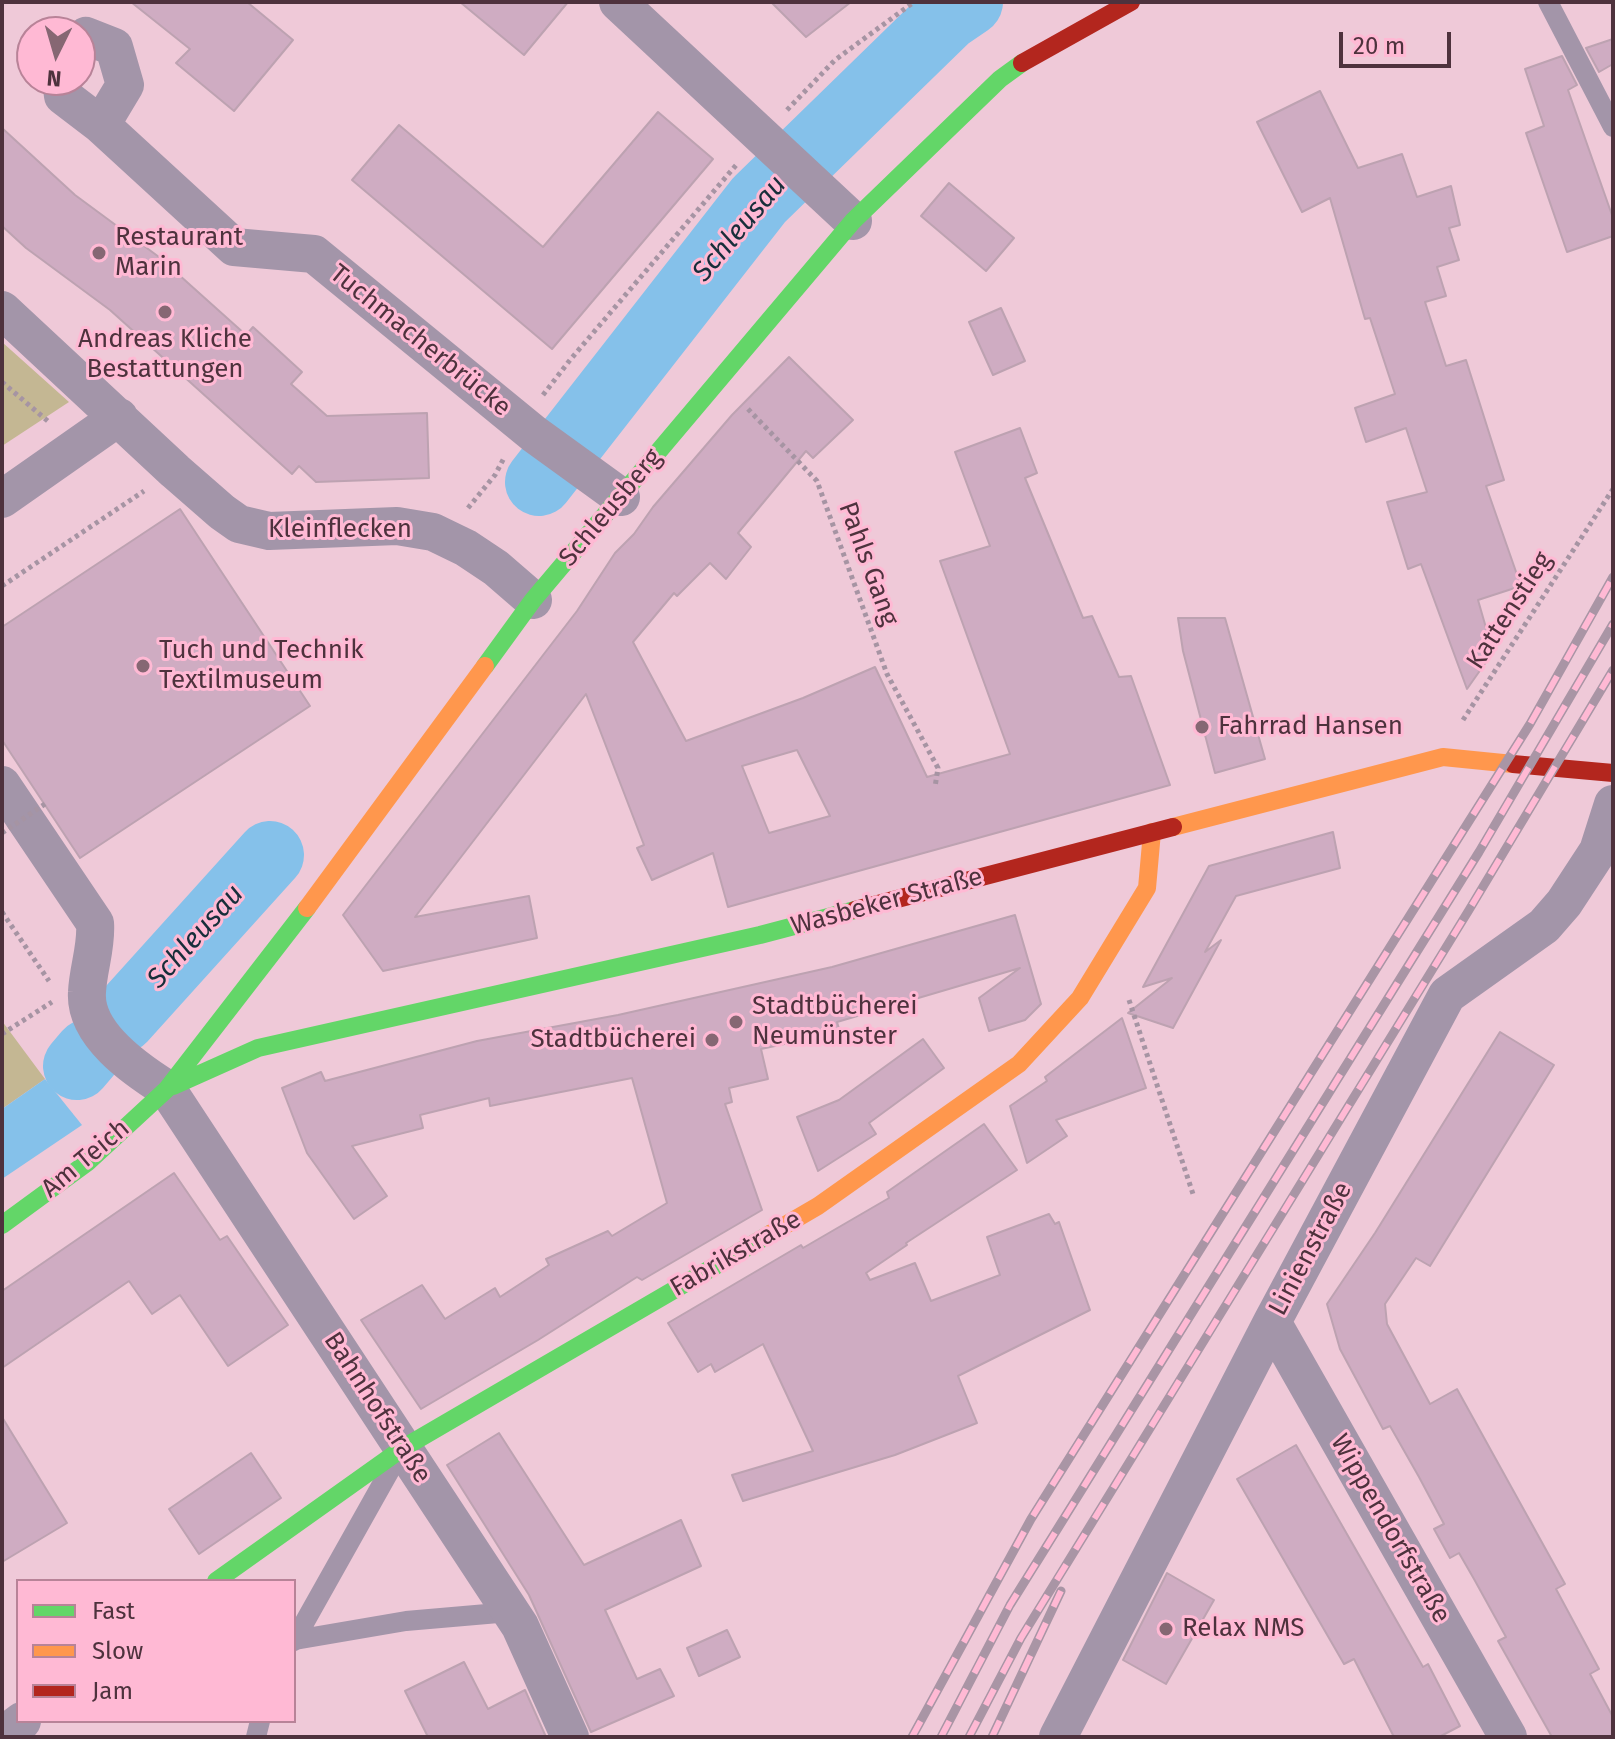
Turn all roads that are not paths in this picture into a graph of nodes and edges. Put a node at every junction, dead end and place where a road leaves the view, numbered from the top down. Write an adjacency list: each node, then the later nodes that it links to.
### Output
1 (618, 2): 8 (street)
2 (1548, 2): 7 (lane)
3 (1120, 5): 8 (street, Schleusberg)
4 (96, 40): 6 (street)
5 (63, 96): 6 (street, Tuchmacherbrücke)
6 (101, 125): 11 (street, Tuchmacherbrücke)
7 (1613, 127)
8 (853, 221): 11 (street, Schleusberg)
9 (2, 310): 10 (street, Kleinflecken)
10 (119, 417): 12 (street); 13 (street, Kleinflecken)
11 (621, 497): 13 (street, Schleusberg)
12 (2, 499)
13 (533, 600): 18 (street, Schleusberg)
14 (1613, 773): 17 (street, Wasbeker Straße)
15 (2, 785): 18 (street)
16 (1613, 804): 20 (street, Linienstraße)
17 (1152, 832): 18 (street, Wasbeker Straße); 21 (street, Fabrikstraße)
18 (167, 1089): 19 (street, Am Teich); 21 (street, Bahnhofstraße)
19 (2, 1225)
20 (1272, 1322): 29 (street, Linienstraße); 30 (street, Wippendorfstraße)
21 (403, 1448): 22 (street, Fabrikstraße); 23 (street, Bahnhofstraße); 24 (lane)
22 (219, 1579)
23 (510, 1612): 25 (lane); 28 (street, Bahnhofstraße)
24 (296, 1636)
25 (296, 1640)
26 (19, 1723): 27 (street)
27 (2, 1736)
28 (570, 1737)
29 (1058, 1737)
30 (1508, 1737)

